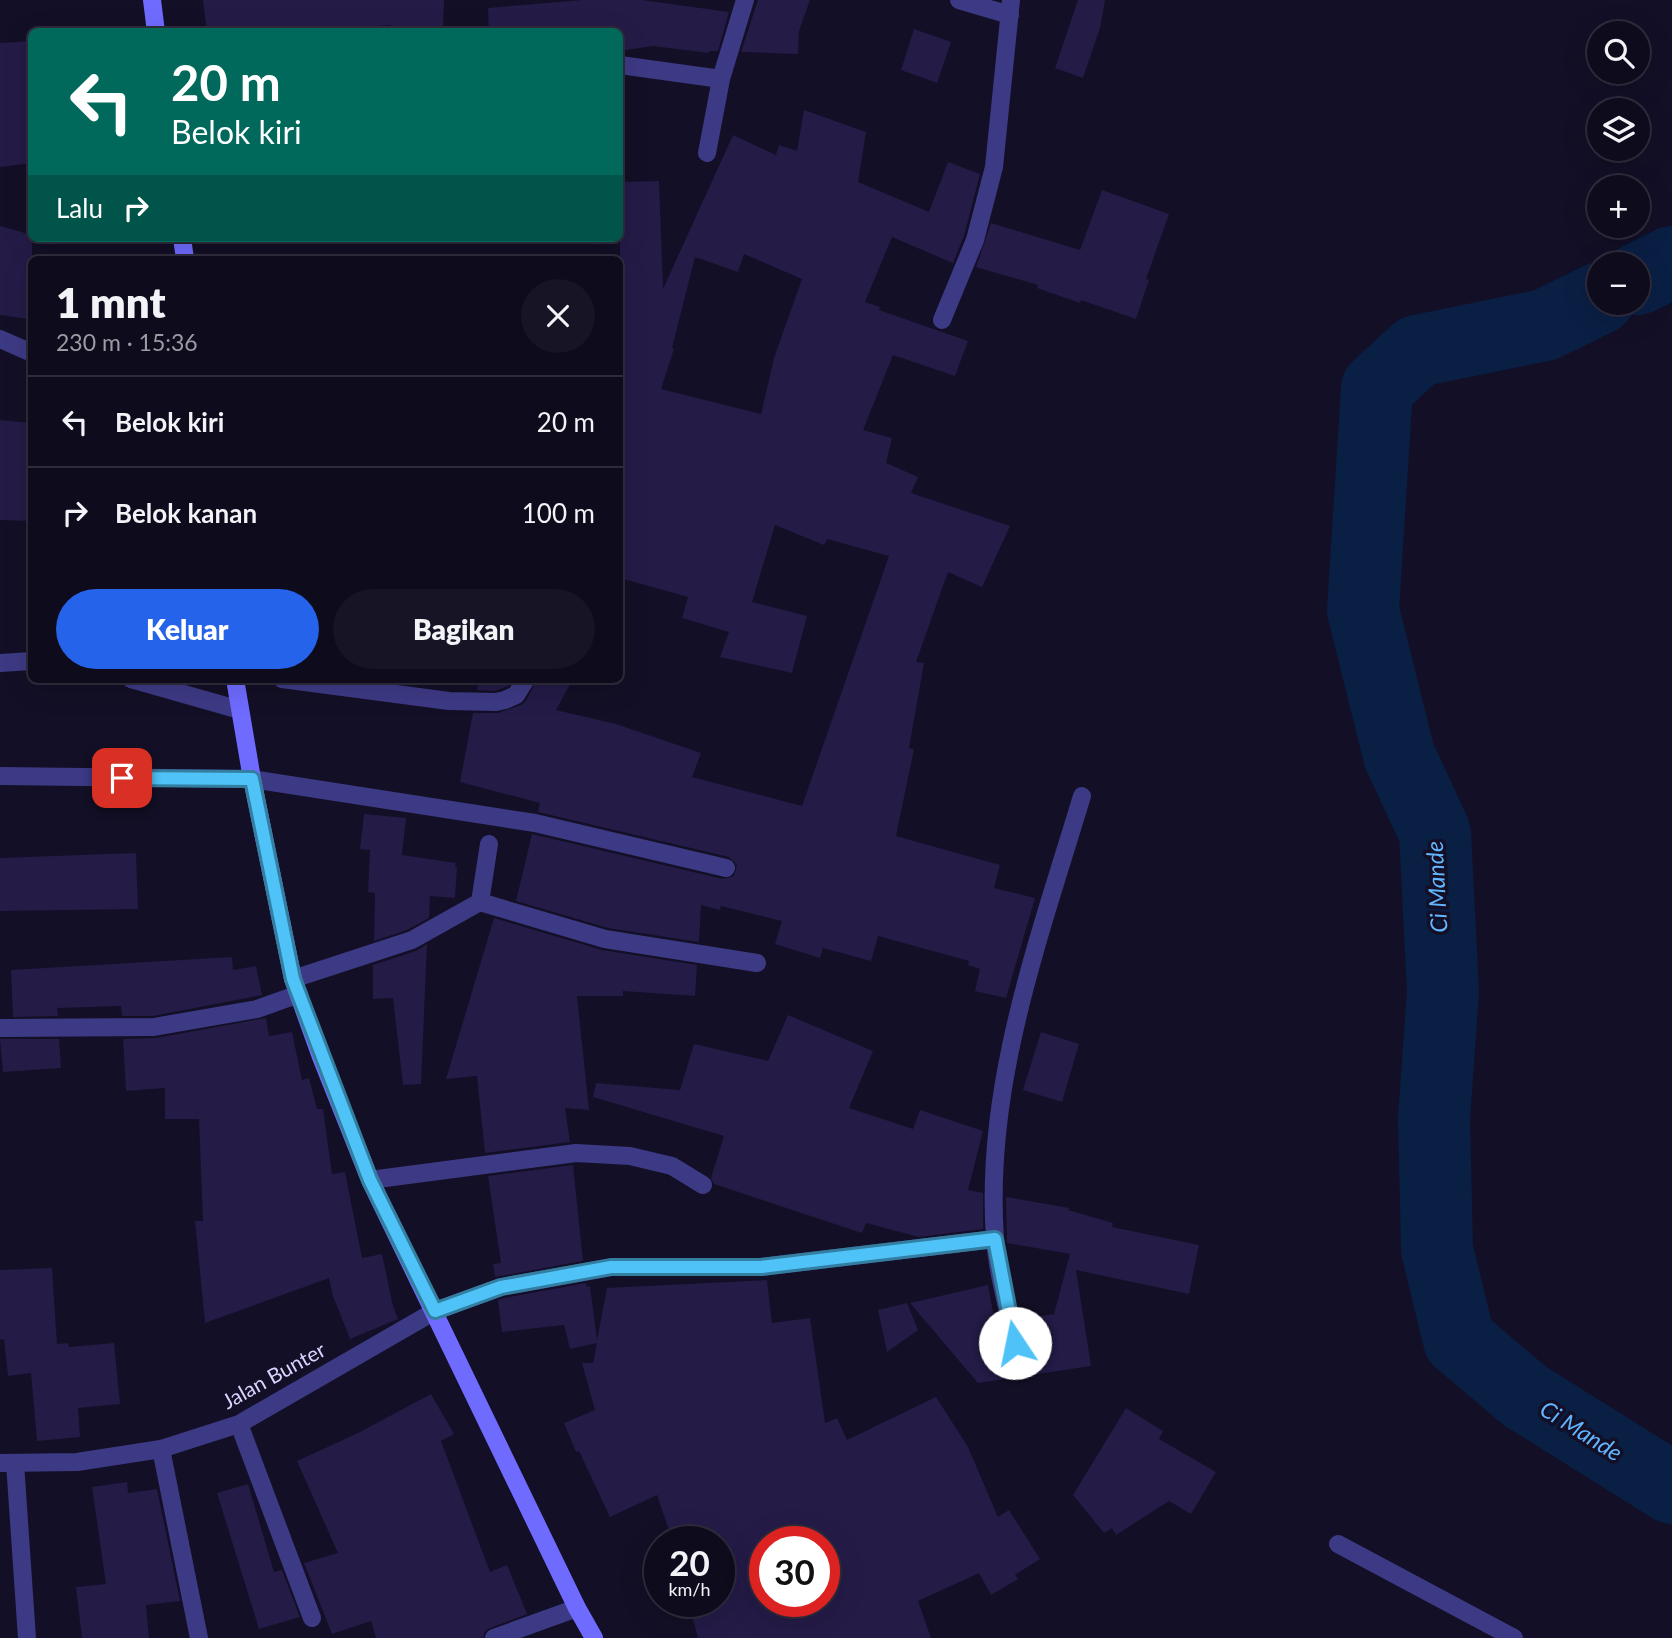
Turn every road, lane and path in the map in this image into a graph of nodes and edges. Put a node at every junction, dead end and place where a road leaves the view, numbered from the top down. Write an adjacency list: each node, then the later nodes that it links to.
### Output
1 (152, 0): 5 (main road)
2 (745, 0): 7 (street)
3 (959, 0): 4 (street)
4 (1010, 8): 9 (street)
5 (156, 28)
6 (623, 65): 7 (street)
7 (720, 79): 8 (street)
8 (707, 153)
9 (942, 320)
10 (0, 339): 11 (street)
11 (28, 351)
12 (28, 661): 13 (street)
13 (0, 663)
14 (145, 683): 18 (street)
15 (236, 683): 18 (main road)
16 (312, 683): 17 (street)
17 (524, 683)
18 (240, 710): 20 (main road)
19 (0, 776): 20 (street)
20 (252, 779): 23 (street); 26 (main road)
21 (1082, 796): 30 (street)
22 (489, 844): 24 (street)
23 (726, 868)
24 (480, 902): 25 (street); 26 (street)
25 (757, 963)
26 (296, 987): 27 (street); 28 (main road)
27 (0, 1028)
28 (370, 1180): 29 (street); 31 (main road)
29 (703, 1185)
30 (995, 1239): 31 (street, Jalan Bunter); 32 (street)
31 (435, 1311): 33 (street, Jalan Bunter); 37 (main road)
32 (1015, 1343)
33 (239, 1424): 34 (street, Jalan Bunter); 38 (street)
34 (161, 1449): 35 (street, Jalan Bunter); 40 (street)
35 (7, 1463): 39 (street)
36 (1338, 1544): 43 (street)
37 (577, 1608): 41 (street); 42 (main road)
38 (312, 1618)
39 (27, 1638)
40 (199, 1638)
41 (494, 1638)
42 (594, 1638)
43 (1514, 1638)

